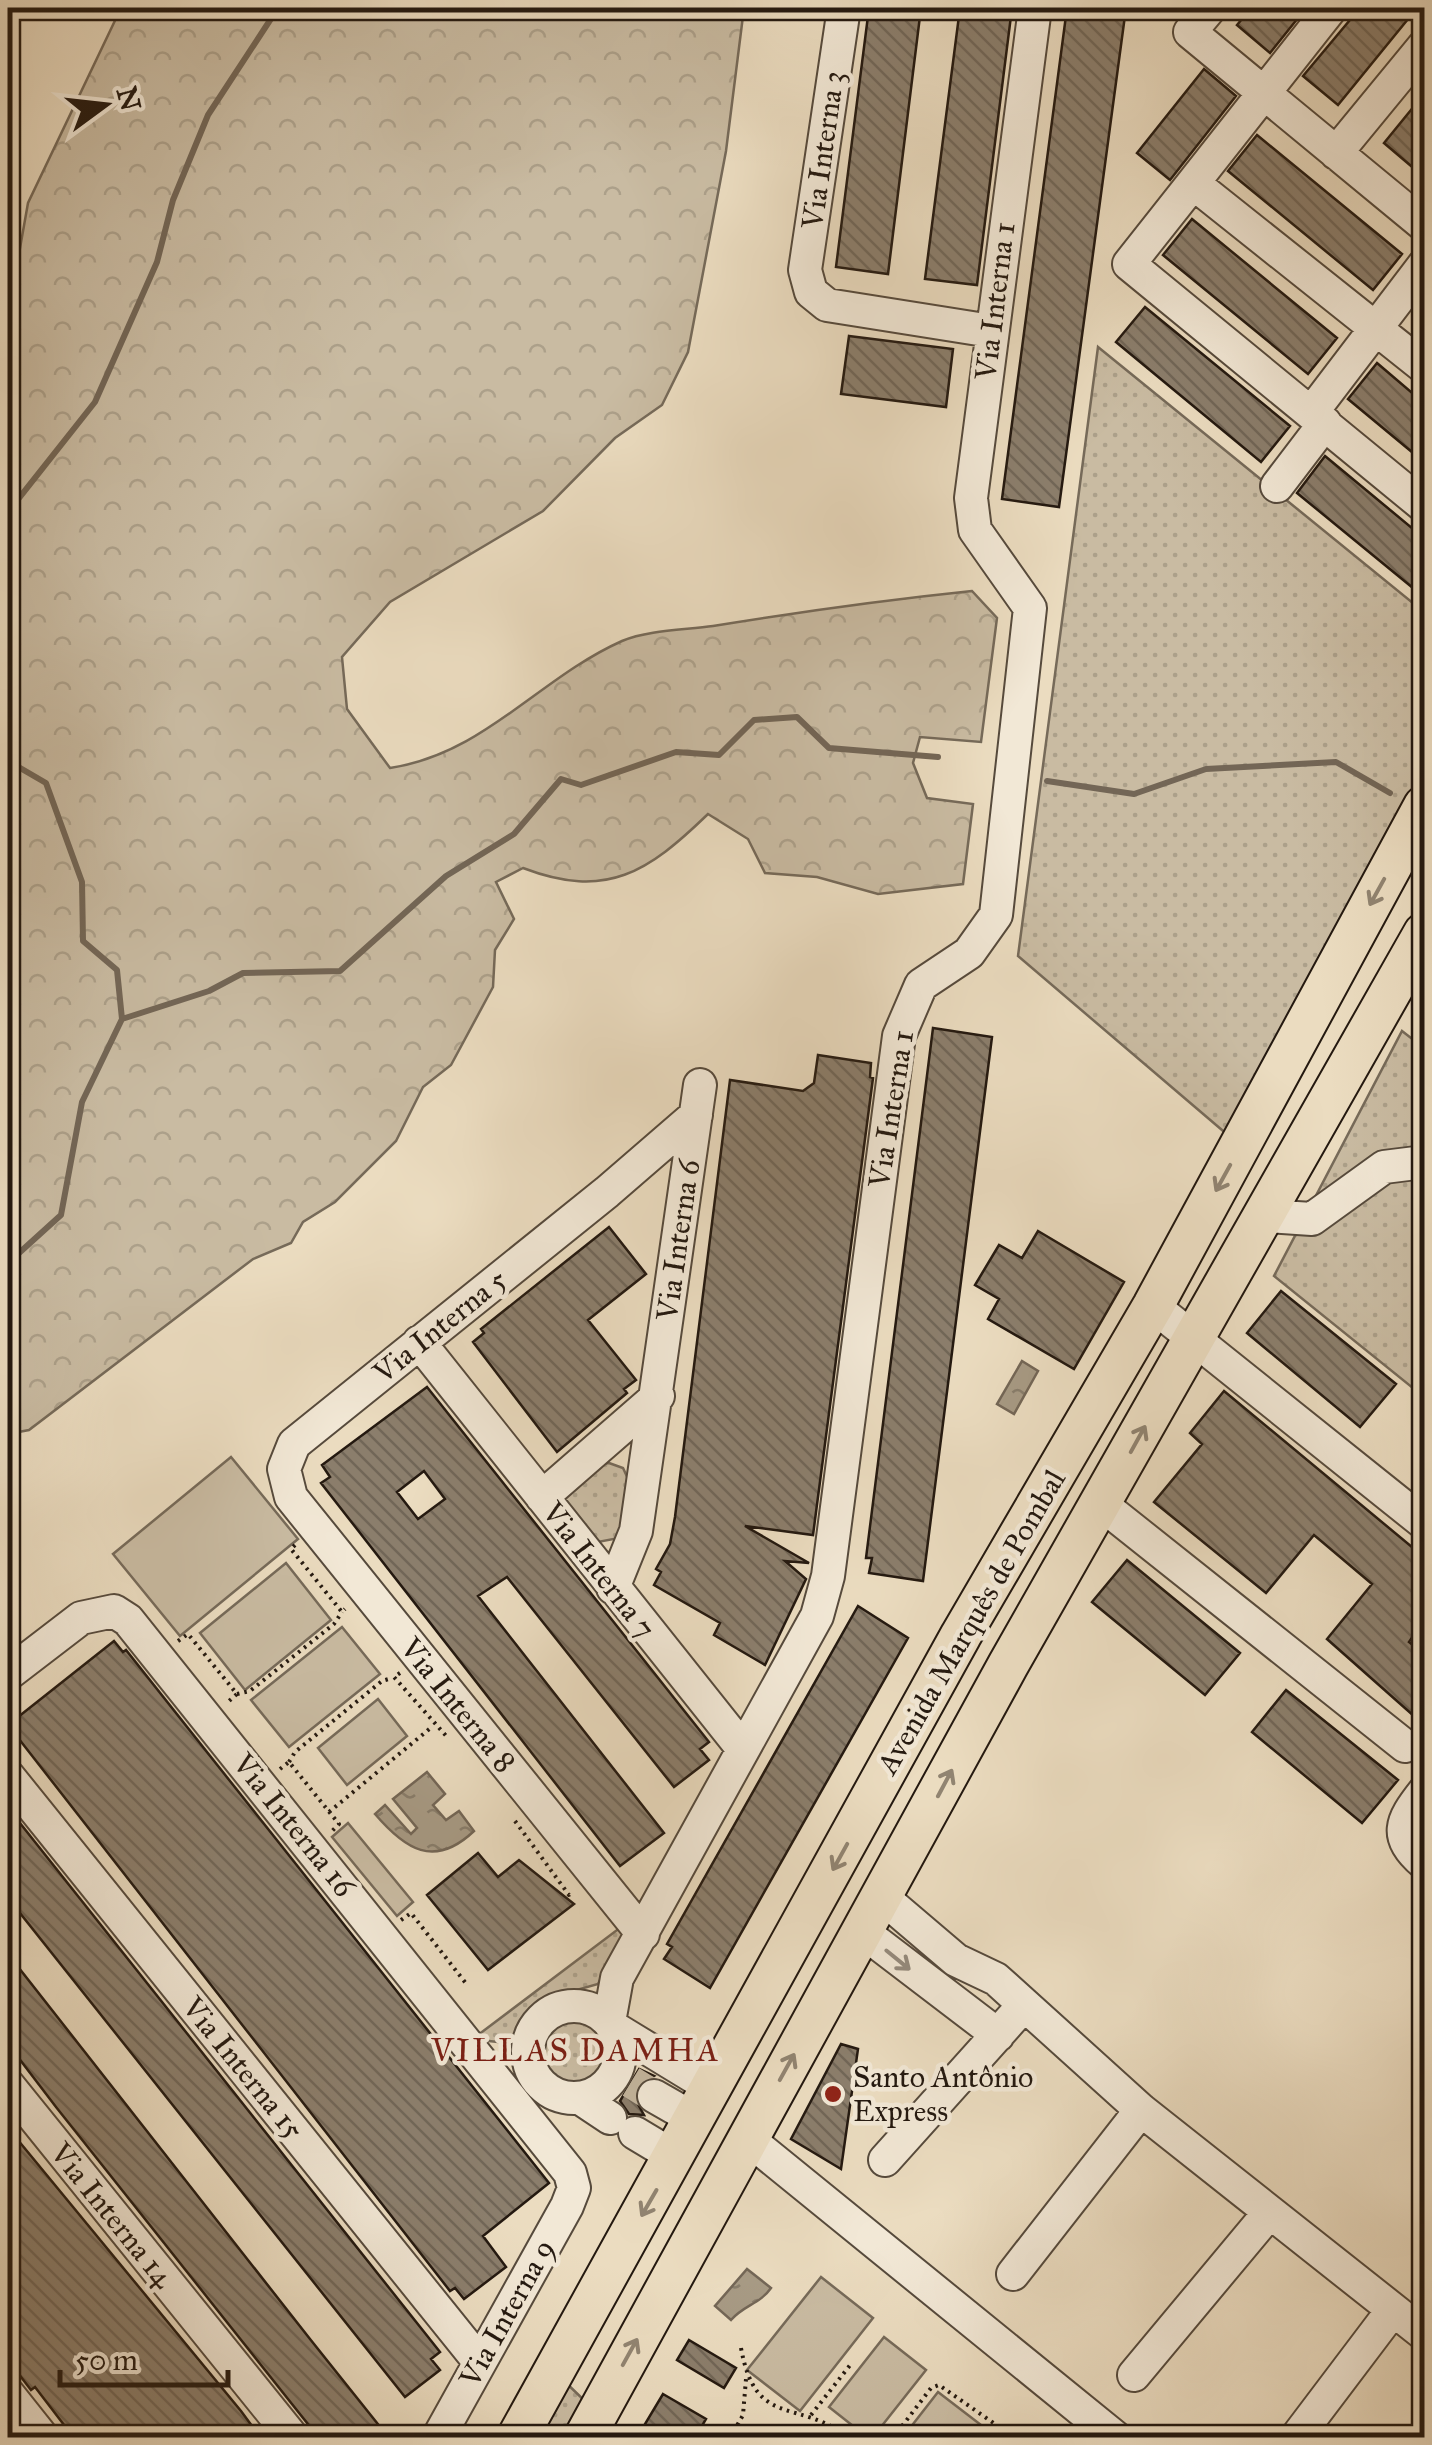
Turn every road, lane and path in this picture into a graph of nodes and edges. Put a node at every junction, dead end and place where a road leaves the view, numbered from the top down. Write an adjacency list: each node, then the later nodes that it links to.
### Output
1 (844, 8): 12 (street, Via Interna 3)
2 (1035, 8): 12 (street, Via Interna 1)
3 (1210, 8): 6 (street)
4 (1331, 8): 6 (street)
5 (1424, 46): 7 (street)
6 (1264, 92): 7 (street); 8 (street)
7 (1336, 153): 9 (street)
8 (1193, 182): 11 (street); 14 (street)
9 (1422, 218)
10 (1424, 264): 11 (street)
11 (1377, 328): 13 (street); 14 (street)
12 (991, 331): 43 (street, Via Interna 1)
13 (1424, 366)
14 (1318, 418): 15 (street); 16 (street)
15 (1276, 486)
16 (1424, 506)
17 (1424, 806): 24 (main road, Avenida Marquês de Pombal, one-way to 24)
18 (1424, 933): 23 (main road, Avenida Marquês de Pombal)
19 (698, 1100): 21 (street, Via Interna 6); 22 (street, Via Interna 5)
20 (1424, 1162): 23 (street)
21 (684, 1191): 22 (street, Via Interna 5); 27 (street, Via Interna 6)
22 (607, 1192): 26 (street, Via Interna 5)
23 (1265, 1216): 25 (main road, Avenida Marquês de Pombal)
24 (1153, 1306): 25 (street); 36 (main road, Avenida Marquês de Pombal)
25 (1195, 1338): 32 (main road, Avenida Marquês de Pombal, one-way to 25); 33 (street)
26 (419, 1342): 30 (street, Via Interna 5); 31 (street, Via Interna 7)
27 (658, 1396): 28 (street); 29 (street, Via Interna 6)
28 (581, 1461): 29 (street); 31 (street)
29 (648, 1462): 34 (street, Via Interna 6)
30 (284, 1469): 53 (street, Via Interna 8)
31 (542, 1497): 34 (street, Via Interna 7)
32 (1101, 1504): 37 (main road, Avenida Marquês de Pombal); 42 (street)
33 (1424, 1523)
34 (613, 1588): 43 (street, Via Interna 7)
35 (342, 1612): 40 (path)
36 (961, 1635): 37 (main road); 47 (main road, Avenida Marquês de Pombal)
37 (1008, 1665): 49 (main road, Avenida Marquês de Pombal, one-way to 37)
38 (8, 1674): 59 (street, Via Interna 16)
39 (394, 1677): 44 (path)
40 (237, 1694)
41 (434, 1725): 48 (path)
42 (1406, 1746)
43 (743, 1750): 53 (street, Via Interna 1)
44 (289, 1762)
45 (8, 1776): 78 (street, Via Interna 15)
46 (1424, 1792): 50 (street)
47 (870, 1800): 49 (main road); 64 (main road, Avenida Marquês de Pombal, one-way to 64)
48 (329, 1812)
49 (918, 1833): 51 (main road, Avenida Marquês de Pombal)
50 (1416, 1856)
51 (882, 1897): 52 (main road, Avenida Marquês de Pombal); 55 (street)
52 (862, 1932): 58 (street, one-way to 58); 68 (main road, Avenida Marquês de Pombal, one-way to 52)
53 (644, 1934): 54 (street, Via Interna 1)
54 (617, 1978): 56 (street); 57 (street)
55 (1024, 2005): 58 (street); 66 (street)
56 (574, 2006): 57 (street); 60 (street)
57 (611, 2026): 62 (street); 64 (street)
58 (998, 2035): 70 (street)
59 (468, 2044): 60 (street); 61 (street, Via Interna 16)
60 (528, 2049): 61 (street); 65 (street)
61 (498, 2082): 67 (street, Via Interna 16)
62 (634, 2083): 64 (street); 65 (street)
63 (8, 2085): 86 (street, Via Interna 14)
64 (705, 2104): 69 (main road, Avenida Marquês de Pombal)
65 (595, 2110): 67 (street); 69 (street); 71 (street, Via Interna 9)
66 (1142, 2110): 72 (street); 73 (street)
67 (530, 2123): 71 (street, Via Interna 16)
68 (748, 2138): 83 (main road, Avenida Marquês de Pombal, one-way to 68); 94 (street)
69 (675, 2157): 77 (main road, Avenida Marquês de Pombal, one-way to 77)
70 (885, 2160)
71 (568, 2174): 78 (street, Via Interna 9)
72 (1268, 2212): 74 (street); 80 (street)
73 (1014, 2274)
74 (1392, 2311): 75 (street); 95 (street)
75 (1424, 2334)
76 (741, 2348): 81 (path)
77 (565, 2351): 83 (main road); 88 (main road, Avenida Marquês de Pombal)
78 (478, 2360): 87 (street, Via Interna 9)
79 (850, 2364): 84 (path)
80 (1134, 2375)
81 (746, 2378): 84 (path); 90 (path)
82 (8, 2394): 85 (street)
83 (603, 2402): 89 (main road, Avenida Marquês de Pombal)
84 (811, 2416): 91 (path)
85 (42, 2438)
86 (292, 2438)
87 (438, 2438)
88 (517, 2438)
89 (584, 2438)
90 (730, 2438)
91 (849, 2438)
92 (893, 2438): 93 (path)
93 (1015, 2438)
94 (1116, 2438)
95 (1296, 2438)

